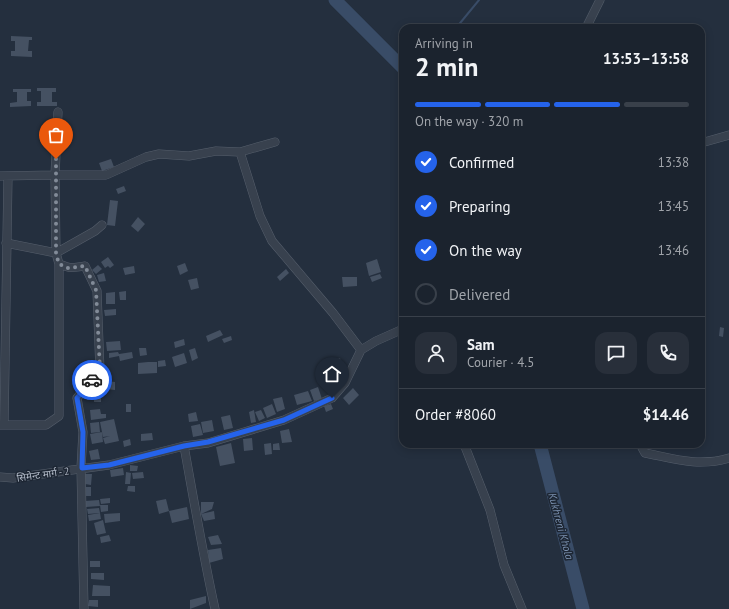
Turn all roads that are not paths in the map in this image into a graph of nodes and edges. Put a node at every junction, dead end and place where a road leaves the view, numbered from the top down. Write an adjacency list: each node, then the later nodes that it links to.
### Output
1 (600, 0): 2 (street)
2 (588, 24)
3 (58, 112): 8 (street)
4 (729, 135): 6 (street)
5 (275, 142): 7 (street)
6 (705, 142)
7 (240, 152): 8 (street); 15 (street)
8 (55, 175): 9 (street); 12 (street)
9 (4, 176): 11 (street)
10 (102, 225): 12 (street)
11 (6, 244): 12 (street); 16 (street)
12 (56, 254): 13 (street)
13 (59, 264): 16 (street); 21 (street)
14 (399, 331): 15 (street)
15 (361, 350): 17 (street, सिमेन्ट मार्ग - 2)
16 (2, 425)
17 (184, 446): 21 (street, सिमेन्ट मार्ग - 2); 24 (street)
18 (466, 448): 25 (street)
19 (642, 448): 20 (street)
20 (729, 458)
21 (82, 468): 22 (street, सिमेन्ट मार्ग - 2); 23 (street)
22 (0, 477)
23 (84, 609)
24 (215, 609)
25 (522, 609)

